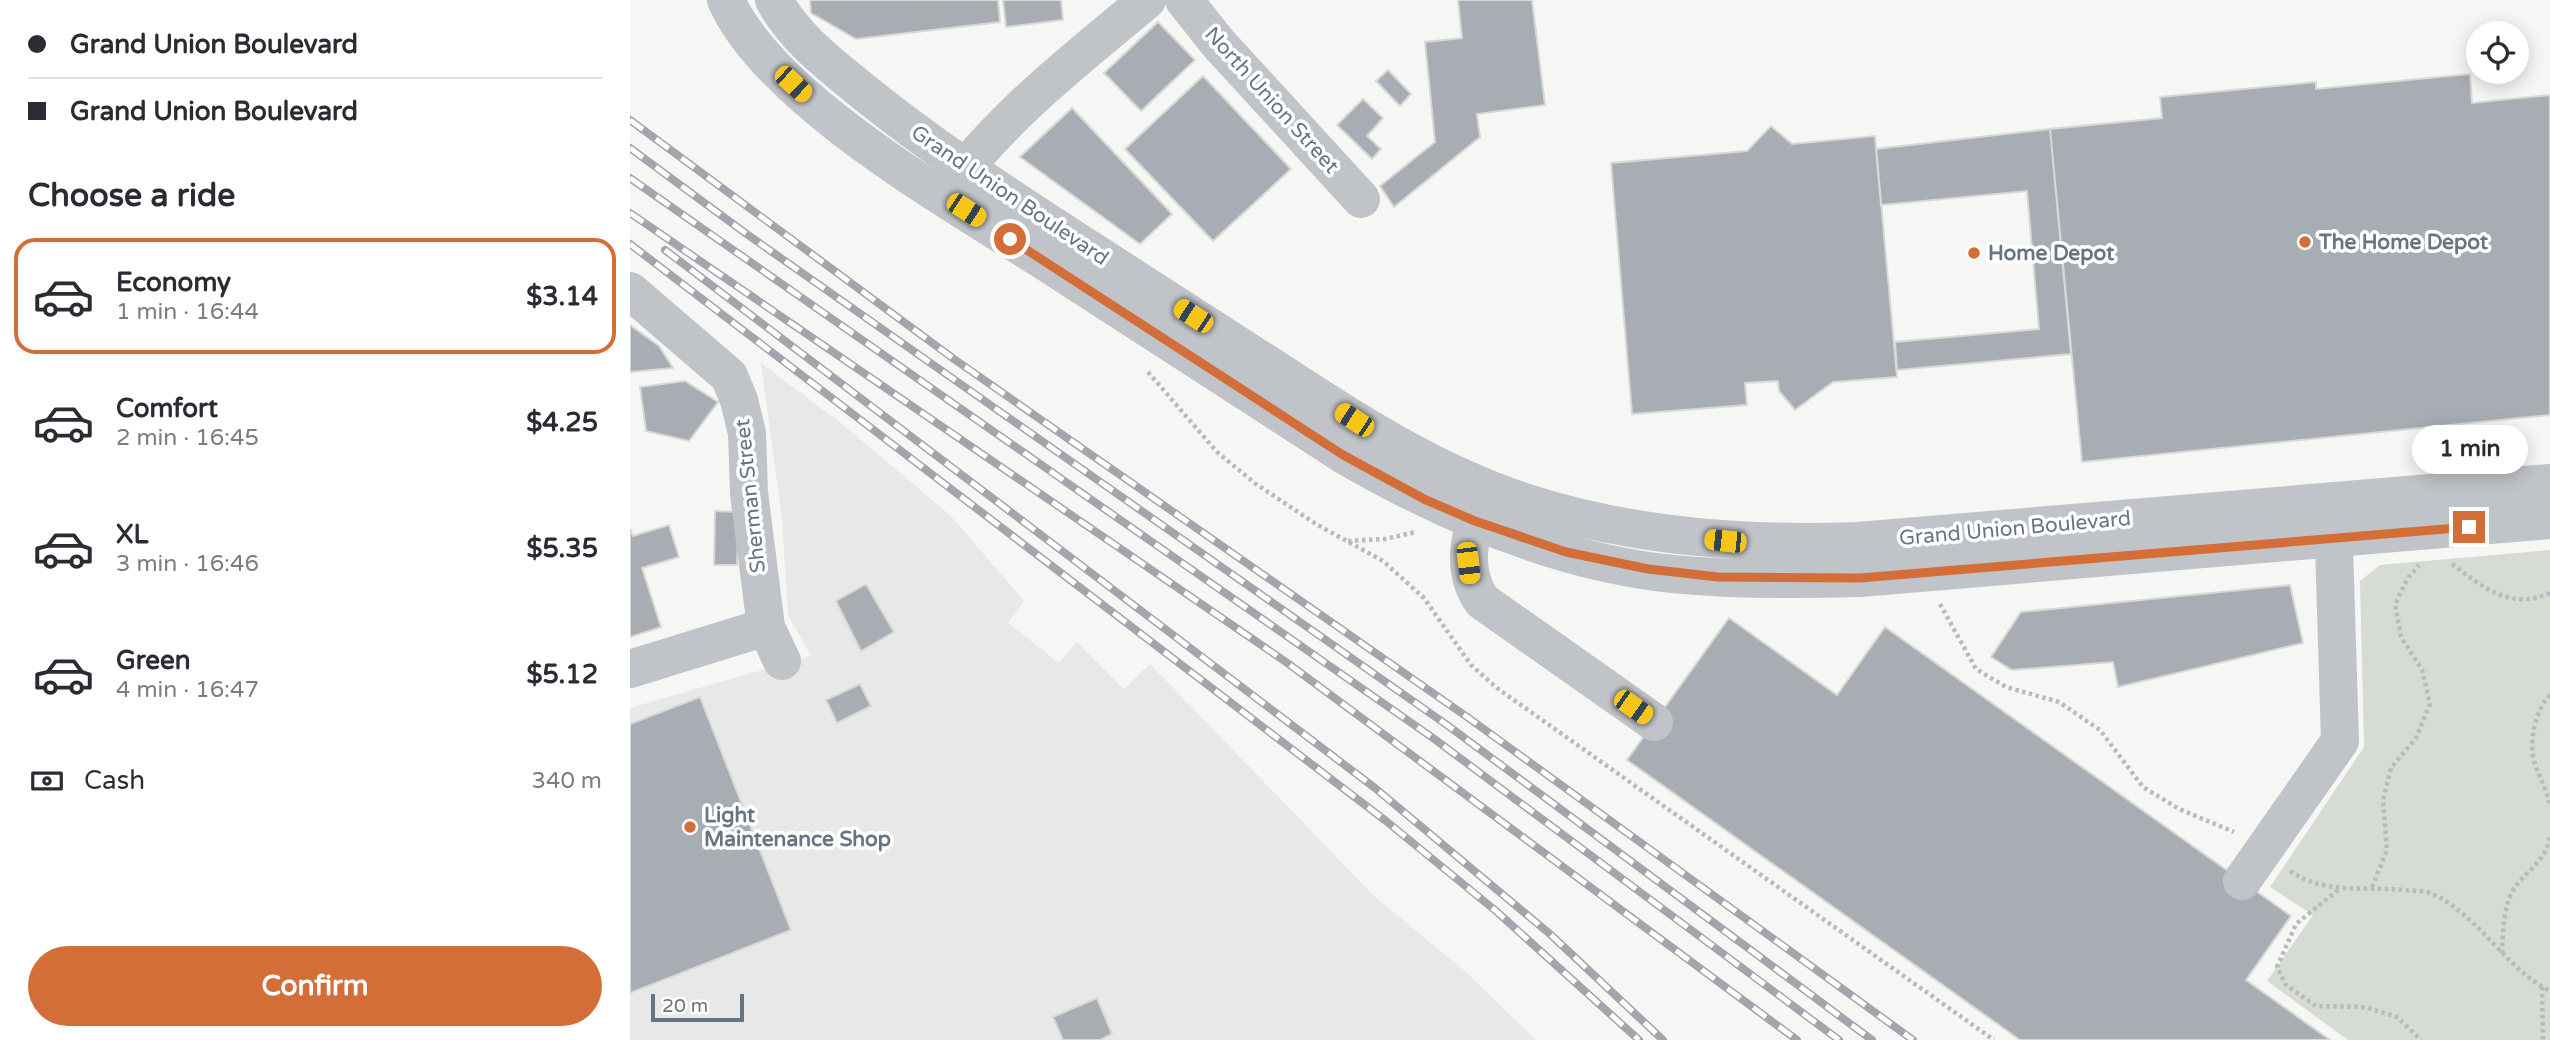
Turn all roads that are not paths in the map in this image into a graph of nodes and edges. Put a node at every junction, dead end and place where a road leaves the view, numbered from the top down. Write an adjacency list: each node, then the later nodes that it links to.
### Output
1 (726, 0): 5 (street, Grand Union Boulevard)
2 (774, 0): 5 (street, Grand Union Boulevard)
3 (1147, 0): 5 (street)
4 (1184, 0): 6 (street, North Union Street)
5 (954, 182): 10 (street, Grand Union Boulevard)
6 (1361, 199)
7 (630, 291): 15 (street, Sherman Street)
8 (2550, 483): 9 (street, Grand Union Boulevard)
9 (2332, 501): 11 (street, Grand Union Boulevard); 13 (street)
10 (1480, 505): 11 (street, Grand Union Boulevard); 14 (street, Grand Union Boulevard); 18 (street)
11 (1587, 517): 14 (street)
12 (2550, 520): 13 (street, Grand Union Boulevard)
13 (2335, 539): 14 (street, Grand Union Boulevard); 19 (street)
14 (1578, 554)
15 (766, 627): 16 (street, Sherman Street); 17 (street)
16 (782, 661)
17 (630, 669)
18 (1654, 722)
19 (2253, 867)

